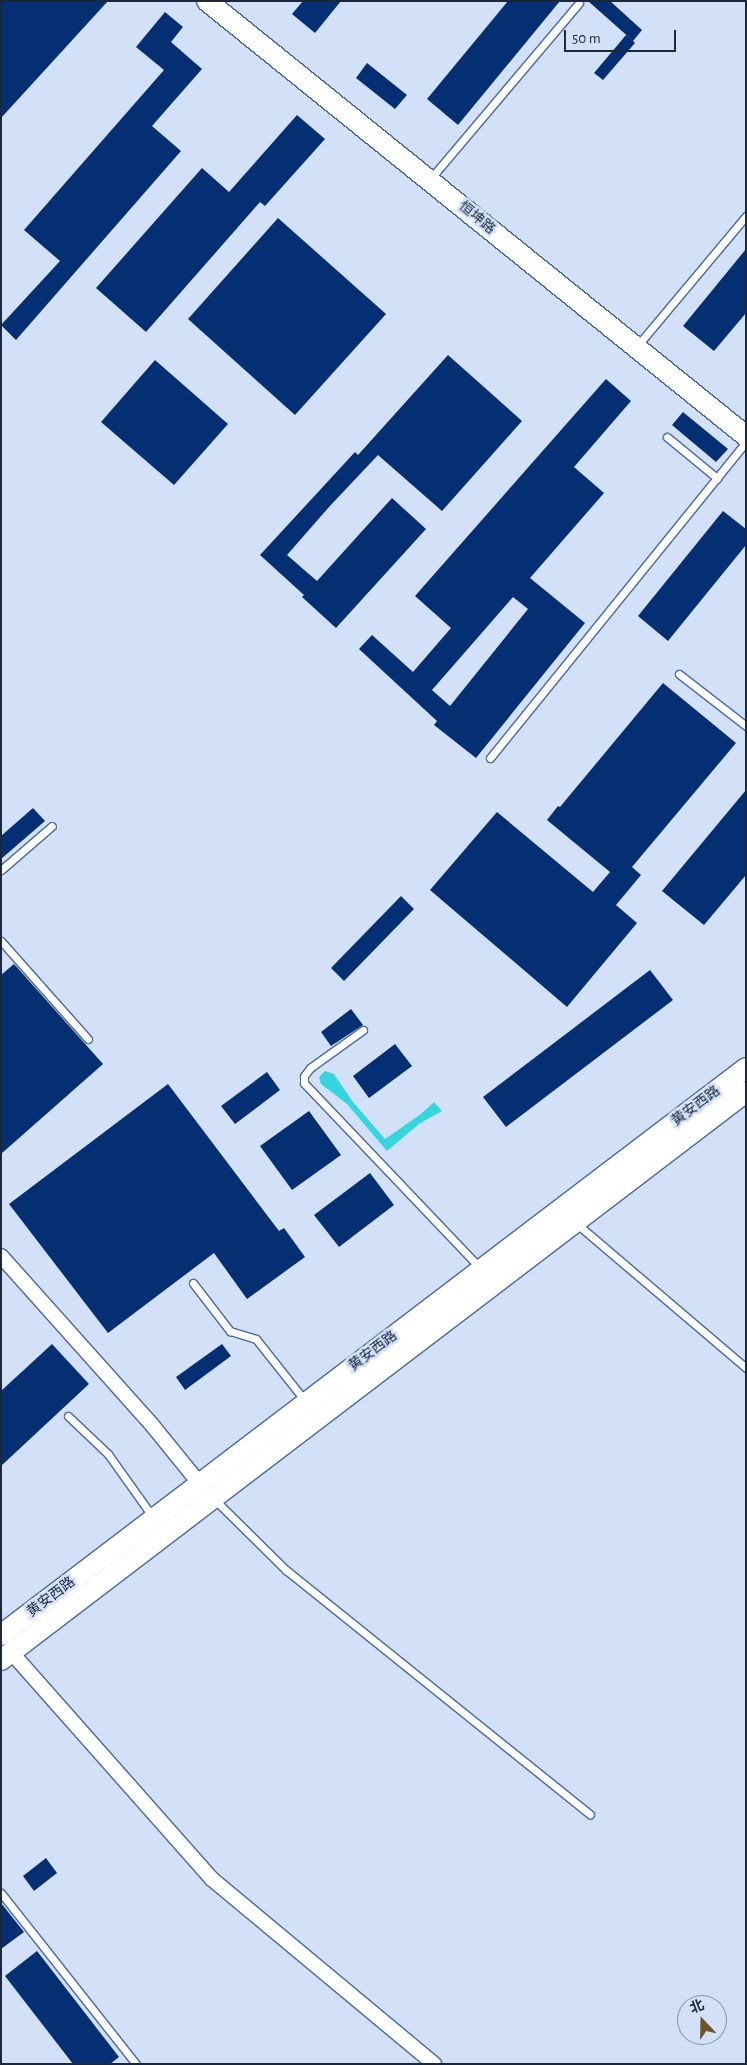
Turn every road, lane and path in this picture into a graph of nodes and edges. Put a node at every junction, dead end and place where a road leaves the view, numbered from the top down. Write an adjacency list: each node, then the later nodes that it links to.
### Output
1 (207, 1): 3 (street, 恒坤路)
2 (579, 3): 3 (lane)
3 (429, 180): 5 (street, 恒坤路)
4 (746, 216): 5 (lane)
5 (636, 347): 6 (street, 恒坤路)
6 (746, 436)
7 (667, 437): 9 (lane)
8 (746, 442): 9 (lane)
9 (717, 478): 12 (lane)
10 (679, 674): 11 (lane)
11 (746, 726)
12 (490, 758)
13 (52, 826): 14 (lane)
14 (1, 870)
15 (1, 941): 17 (lane)
16 (363, 1030): 22 (lane)
17 (88, 1039)
18 (746, 1068): 22 (street, 黄安西路)
19 (746, 1092): 20 (street, 黄安西路)
20 (575, 1223): 24 (lane); 28 (street, 黄安西路)
21 (1, 1256): 27 (street)
22 (481, 1269): 25 (street, 黄安西路)
23 (193, 1283): 25 (lane)
24 (746, 1368)
25 (306, 1402): 27 (street, 黄安西路)
26 (68, 1416): 29 (lane)
27 (200, 1484): 29 (street, 黄安西路)
28 (214, 1498): 31 (street, 黄安西路); 32 (lane)
29 (154, 1519): 30 (street, 黄安西路)
30 (1, 1635)
31 (6, 1656): 35 (street)
32 (590, 1814)
33 (1, 1894): 34 (lane)
34 (136, 2064)
35 (434, 2064)

